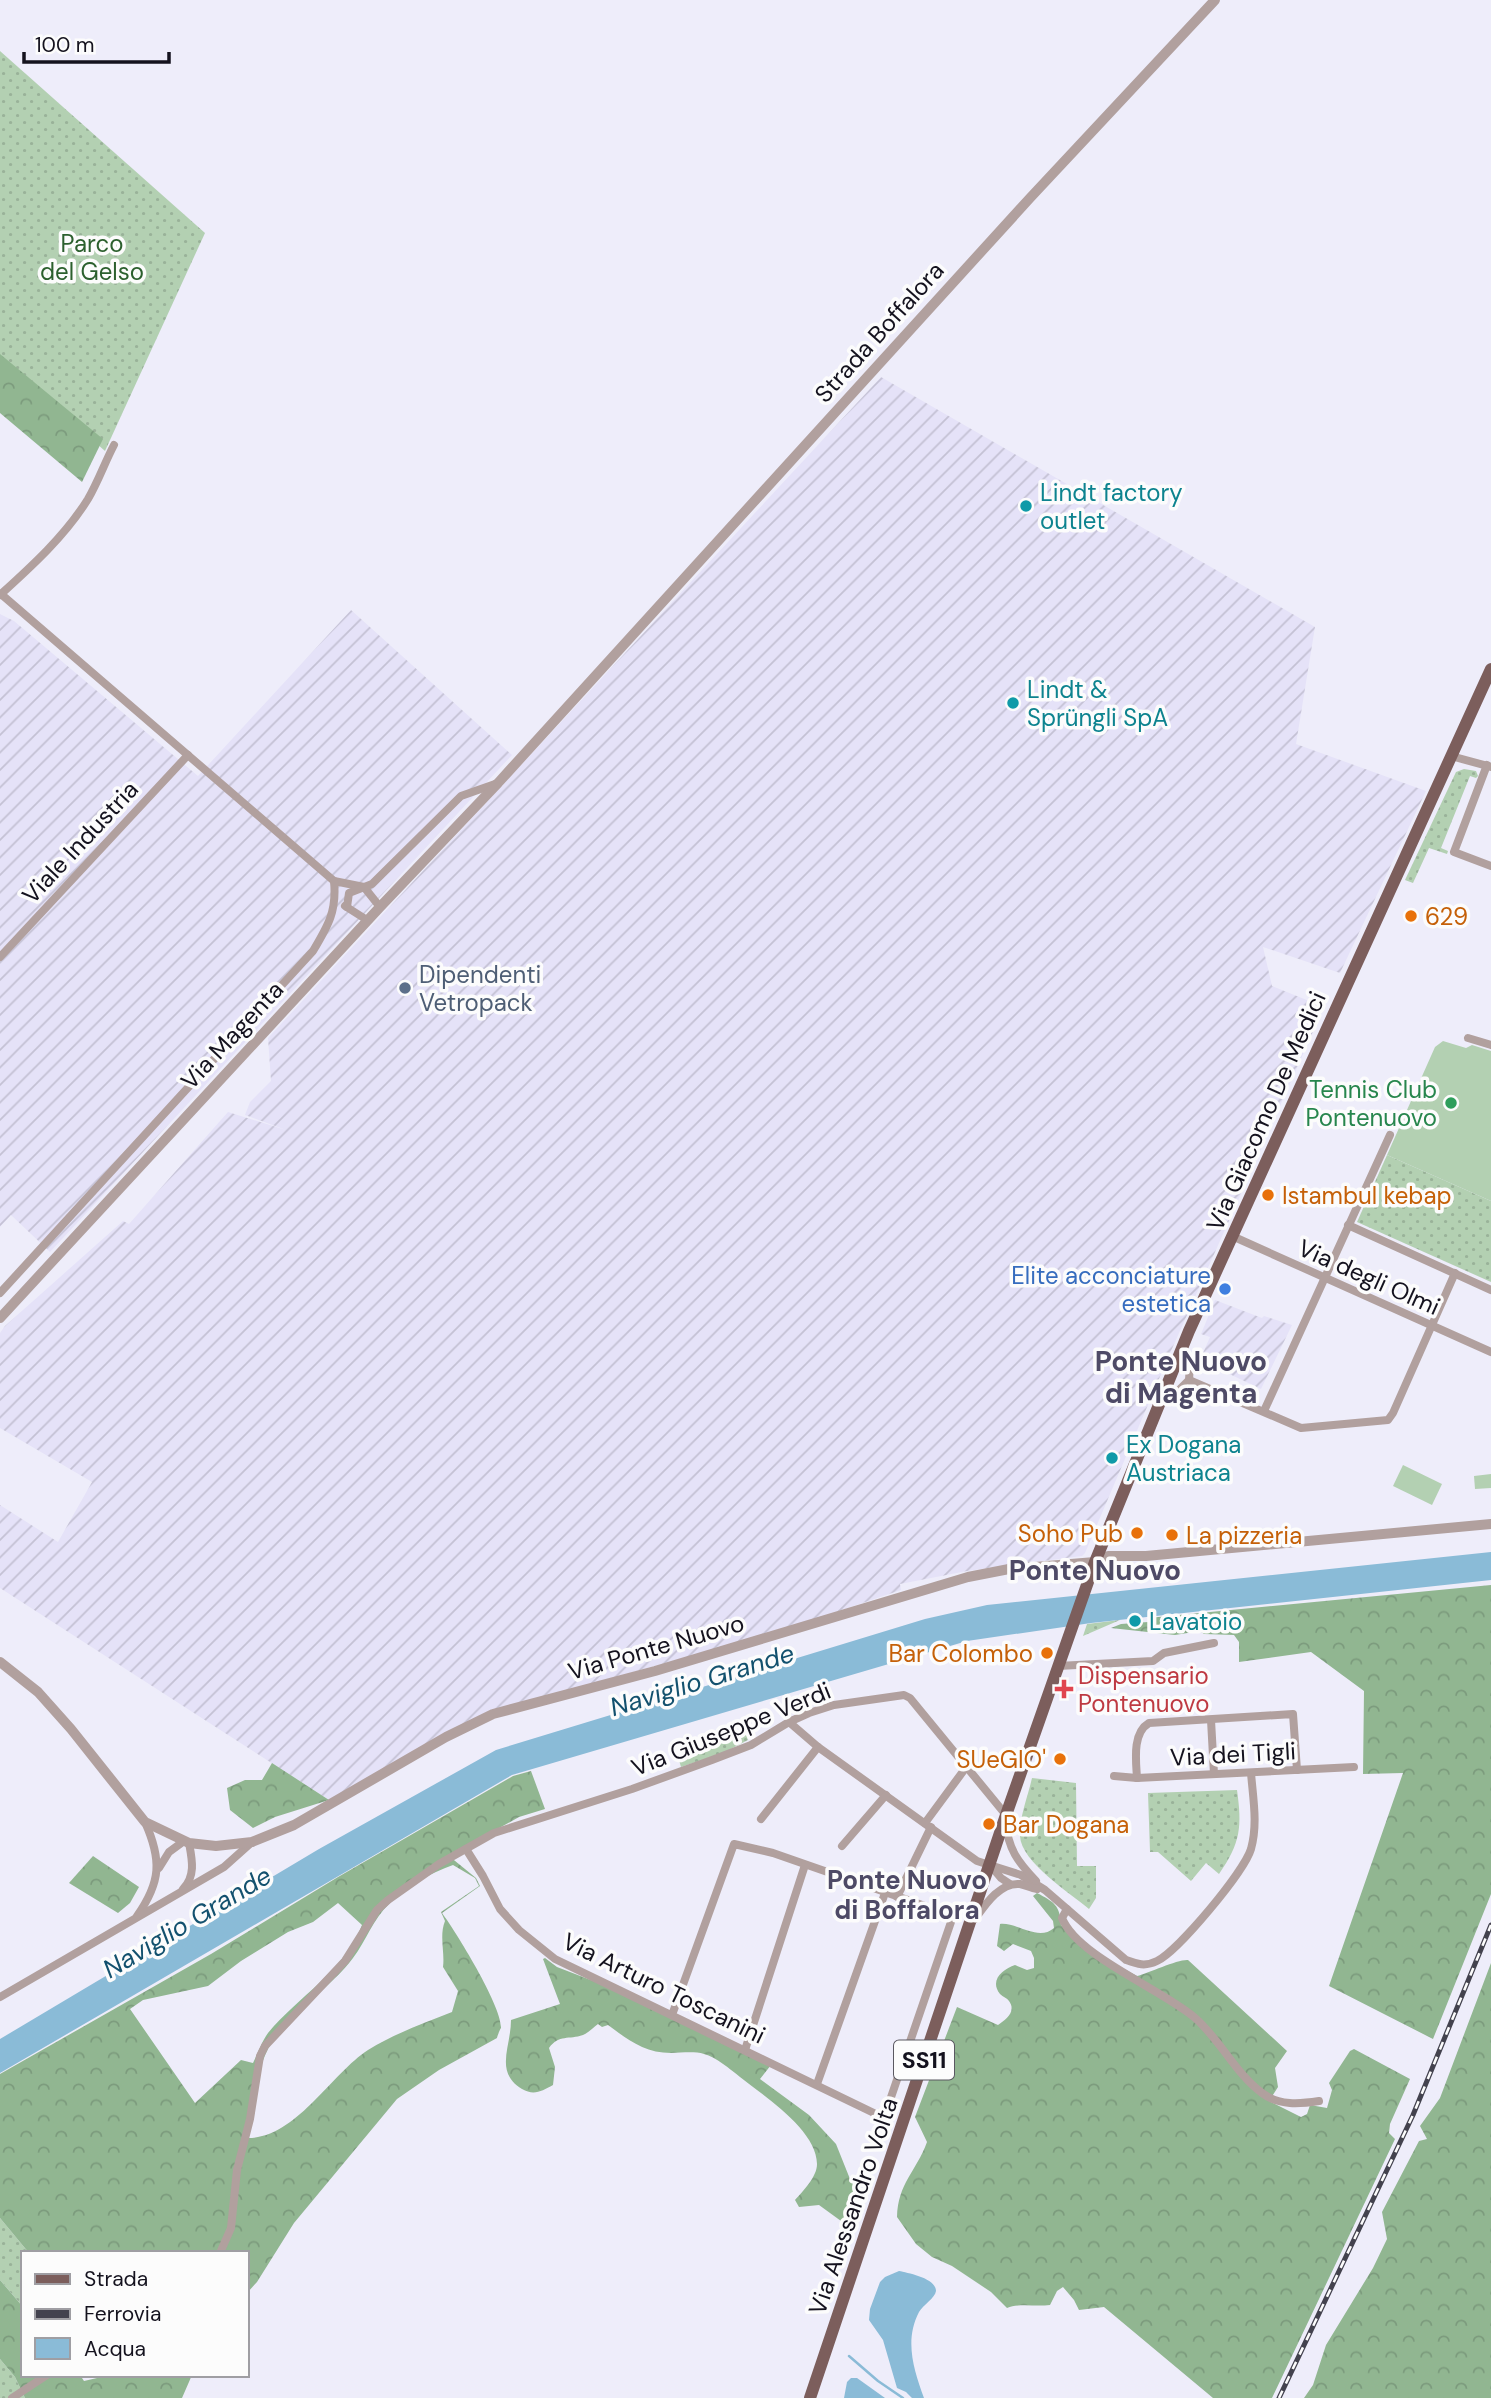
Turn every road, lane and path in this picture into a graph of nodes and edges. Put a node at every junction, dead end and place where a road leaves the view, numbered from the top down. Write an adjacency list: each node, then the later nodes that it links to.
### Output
1 (1215, 0): 5 (street, Strada Boffalora)
2 (114, 445): 3 (street)
3 (1, 595): 6 (street)
4 (1491, 669): 7 (main road, Via Giacomo De Medici)
5 (577, 695): 9 (street, Via Magenta)
6 (188, 755): 11 (street); 17 (street, Viale Industria)
7 (1451, 756): 8 (street); 22 (main road, Via Giacomo De Medici)
8 (1489, 766): 10 (street)
9 (498, 783): 12 (street, Via Magenta); 14 (street, Via Magenta)
10 (1491, 866)
11 (334, 881): 12 (street); 13 (street)
12 (364, 887): 14 (street); 15 (street, Via Magenta)
13 (336, 901): 15 (street); 26 (street, Via Magenta)
14 (380, 906): 16 (street, Via Magenta)
15 (346, 907): 16 (street)
16 (368, 920): 27 (street, Via Magenta)
17 (0, 957)
18 (1468, 1038): 19 (street)
19 (1491, 1045)
20 (1390, 1135): 21 (street)
21 (1349, 1225): 23 (street, Via degli Olmi); 24 (street)
22 (1232, 1236): 24 (street, Via degli Olmi); 30 (main road, Via Giacomo De Medici)
23 (1455, 1273): 25 (street, Via degli Olmi); 28 (street)
24 (1325, 1277): 28 (street, Via degli Olmi); 33 (street)
25 (1491, 1290)
26 (0, 1293)
27 (0, 1318)
28 (1433, 1326): 29 (street, Via degli Olmi); 33 (street)
29 (1491, 1352)
30 (1179, 1356): 31 (street); 32 (main road, Via Giacomo De Medici)
31 (1189, 1380): 32 (street); 33 (street)
32 (1164, 1391): 35 (main road, Via Giacomo De Medici)
33 (1264, 1411)
34 (1491, 1524): 35 (street, Via Ponte Nuovo)
35 (1095, 1562): 38 (main road, Via Giacomo De Medici / SS11); 55 (street, Via Ponte Nuovo)
36 (1214, 1643): 38 (street)
37 (0, 1662): 52 (street)
38 (1058, 1666): 50 (main road, SS11)
39 (1211, 1720): 44 (street); 46 (street); 48 (street)
40 (789, 1722): 41 (street); 42 (street, Via Giuseppe Verdi); 57 (street, Via Giuseppe Verdi)
41 (818, 1747): 49 (street); 51 (street)
42 (967, 1766): 50 (street, Via Giuseppe Verdi); 53 (street)
43 (1354, 1767): 44 (street, Via dei Tigli)
44 (1297, 1770): 45 (street, Via dei Tigli)
45 (1251, 1773): 46 (street, Via dei Tigli); 66 (street)
46 (1214, 1774): 48 (street, Via dei Tigli)
47 (1114, 1776): 48 (street, Via dei Tigli)
48 (1137, 1778)
49 (886, 1795): 53 (street); 56 (street)
50 (1006, 1816): 59 (main road, Via Alessandro Volta / SS11); 62 (street)
51 (761, 1819)
52 (145, 1822): 54 (street, Via Ponte Nuovo); 60 (street)
53 (928, 1825): 59 (street); 65 (street)
54 (186, 1842): 55 (street, Via Ponte Nuovo); 60 (street, Via Ponte Nuovo); 64 (street)
55 (252, 1842): 64 (street, Via Ponte Nuovo)
56 (842, 1846)
57 (466, 1849): 70 (street, Via Arturo Toscanini); 77 (street, Via Giuseppe Verdi)
58 (805, 1864): 63 (street); 70 (street); 73 (street)
59 (990, 1865): 61 (street); 62 (street); 68 (main road, Via Alessandro Volta / SS11)
60 (157, 1874): 67 (street, Via Ponte Nuovo)
61 (1010, 1884): 62 (street); 68 (street)
62 (1045, 1891): 66 (street)
63 (885, 1894): 65 (street); 74 (street)
64 (176, 1897): 67 (street, Via Ponte Nuovo)
65 (897, 1897): 71 (street, Via Alessandro Volta)
66 (1067, 1909): 75 (street)
67 (135, 1919): 69 (street, Via Ponte Nuovo)
68 (965, 1937): 72 (main road, Via Alessandro Volta / SS11)
69 (0, 1997)
70 (672, 2015): 73 (street, Via Arturo Toscanini)
71 (917, 2021): 72 (street); 76 (street, Via Alessandro Volta)
72 (935, 2027): 80 (main road, Via Alessandro Volta / SS11)
73 (745, 2050): 74 (street, Via Arturo Toscanini)
74 (817, 2084): 76 (street, Via Arturo Toscanini)
75 (1319, 2101)
76 (883, 2114)
77 (221, 2251)
78 (44, 2377): 79 (street)
79 (12, 2398)
80 (810, 2398)

